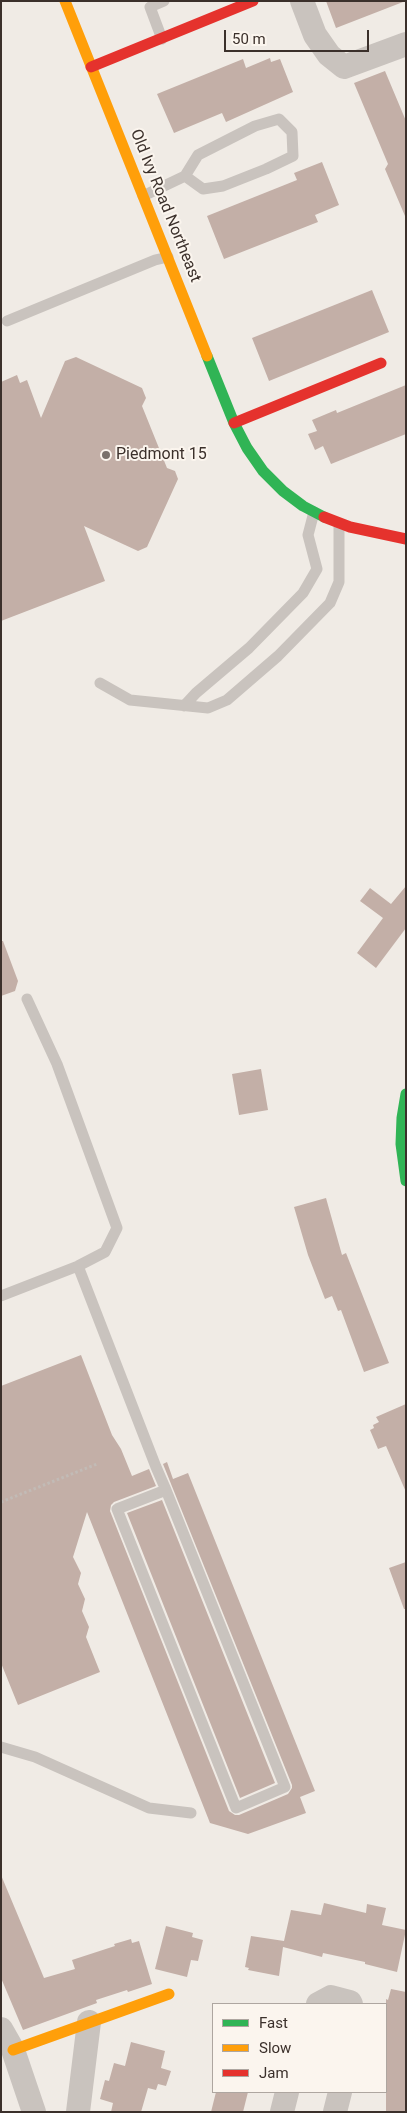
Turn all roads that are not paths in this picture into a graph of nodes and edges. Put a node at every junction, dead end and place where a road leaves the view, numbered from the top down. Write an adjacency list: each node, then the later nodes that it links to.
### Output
1 (65, 1): 7 (street, Old Ivy Road Northeast)
2 (164, 1): 5 (lane)
3 (253, 1): 5 (street)
4 (302, 1): 6 (street)
5 (162, 39): 7 (street)
6 (406, 44)
7 (91, 68): 9 (street, Old Ivy Road Northeast)
8 (185, 176): 8 (lane); 9 (lane)
9 (143, 196): 10 (street, Old Ivy Road Northeast)
10 (168, 257): 11 (lane); 13 (street, Old Ivy Road Northeast)
11 (8, 321)
12 (381, 363): 13 (street)
13 (234, 422): 14 (street, Old Ivy Road Northeast)
14 (314, 512): 15 (street, Old Ivy Road Northeast); 18 (lane)
15 (339, 523): 16 (street, Old Ivy Road Northeast); 18 (lane)
16 (406, 539)
17 (100, 683): 18 (lane)
18 (184, 706)
19 (27, 999): 22 (lane)
20 (406, 1094): 21 (street)
21 (406, 1181)
22 (78, 1266): 23 (lane); 24 (lane)
23 (1, 1296)
24 (166, 1490): 24 (lane)
25 (1, 1747): 26 (lane)
26 (191, 1813)
27 (169, 1994): 30 (street)
28 (320, 2003): 29 (street)
29 (351, 2003)
30 (90, 2022): 32 (street); 36 (street)
31 (1, 2029): 32 (street)
32 (12, 2050): 35 (street)
33 (287, 2093): 37 (street)
34 (340, 2093): 38 (street)
35 (34, 2112)
36 (78, 2112)
37 (282, 2112)
38 (335, 2112)

